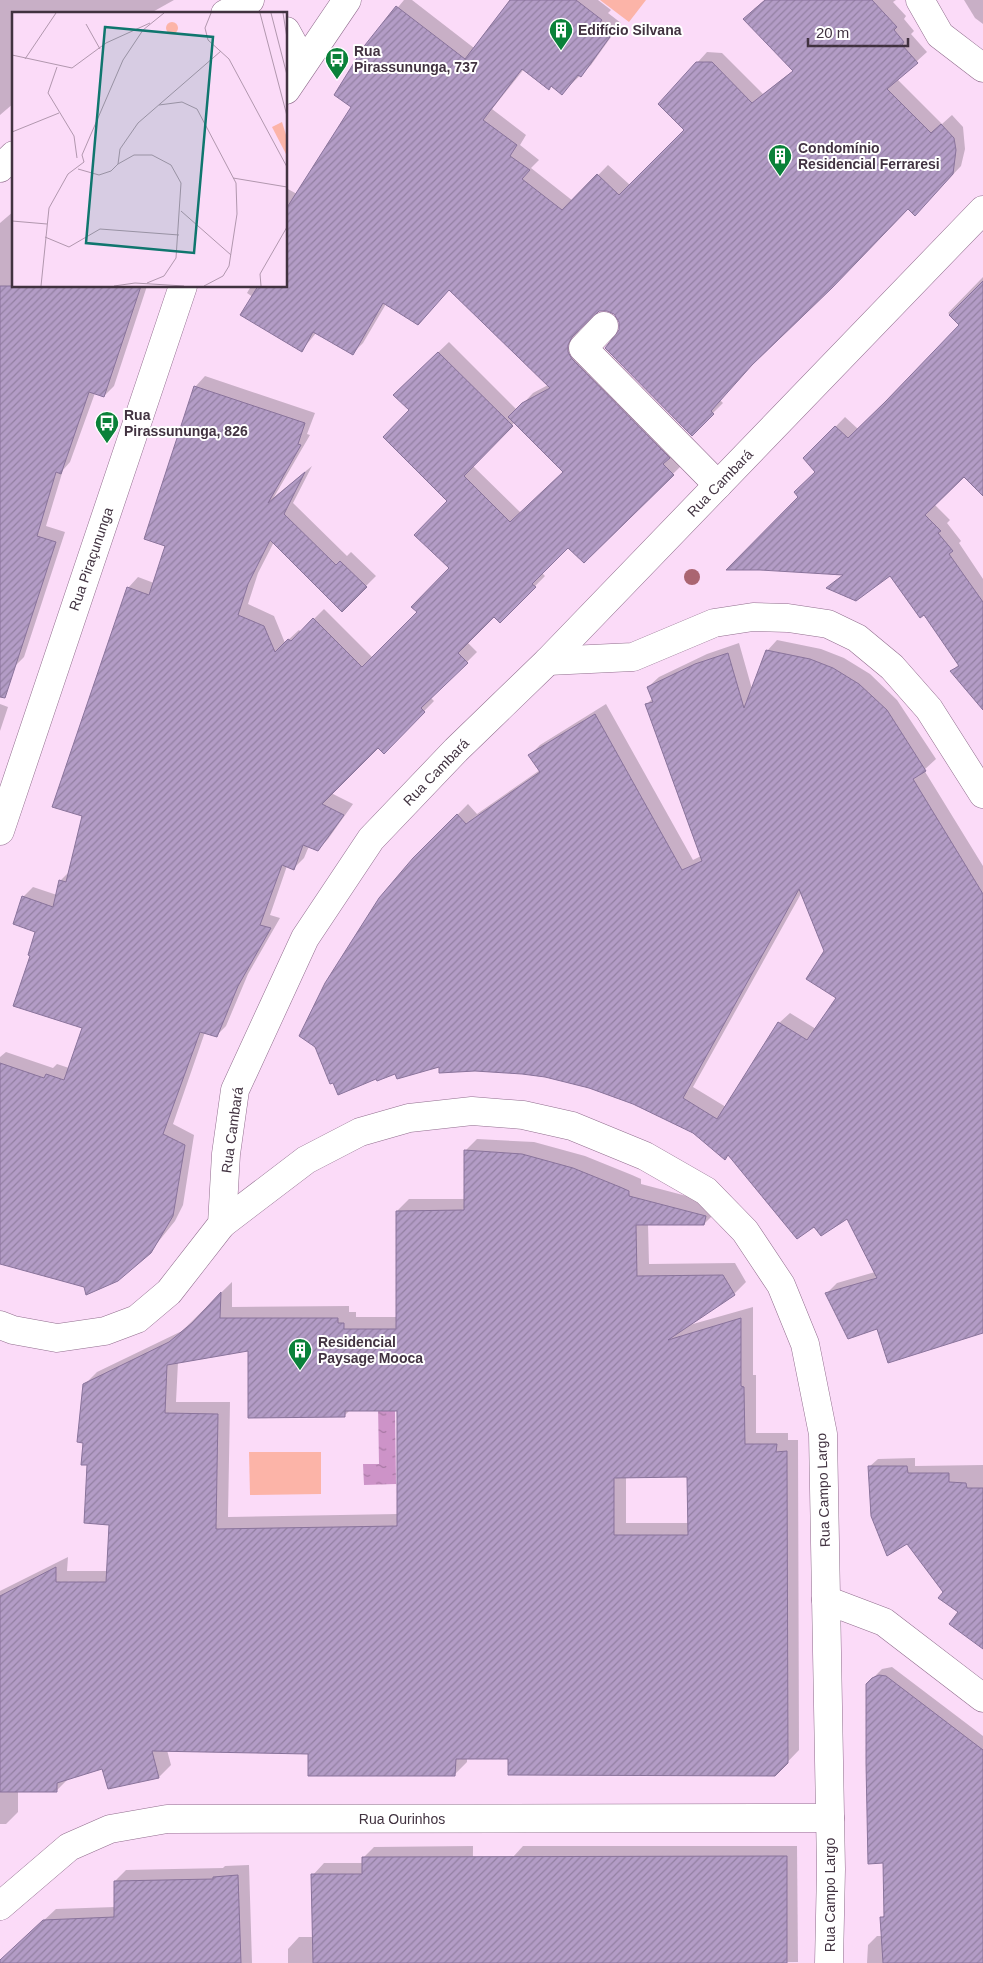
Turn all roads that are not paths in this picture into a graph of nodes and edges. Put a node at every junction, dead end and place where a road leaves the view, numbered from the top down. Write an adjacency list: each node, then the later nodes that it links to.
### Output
1 (347, 0): 4 (street)
2 (920, 0): 5 (street)
3 (288, 34): 4 (street)
4 (304, 62): 6 (street)
5 (983, 68)
6 (288, 87)
7 (12, 156): 8 (street)
8 (0, 168)
9 (983, 210): 12 (street, Rua Cambará)
10 (182, 288): 15 (street, Rua Piraçununga)
11 (604, 326): 12 (street)
12 (718, 485): 13 (street, Rua Cambará)
13 (548, 661): 14 (street); 16 (street, Rua Cambará)
14 (983, 794)
15 (0, 831)
16 (222, 1224): 17 (street); 18 (street, Rua Campo Largo)
17 (0, 1325)
18 (826, 1600): 19 (street); 20 (street, Rua Campo Largo)
19 (983, 1698)
20 (830, 1818): 21 (street, Rua Ourinhos); 22 (street, Rua Campo Largo)
21 (0, 1906)
22 (830, 1963)

